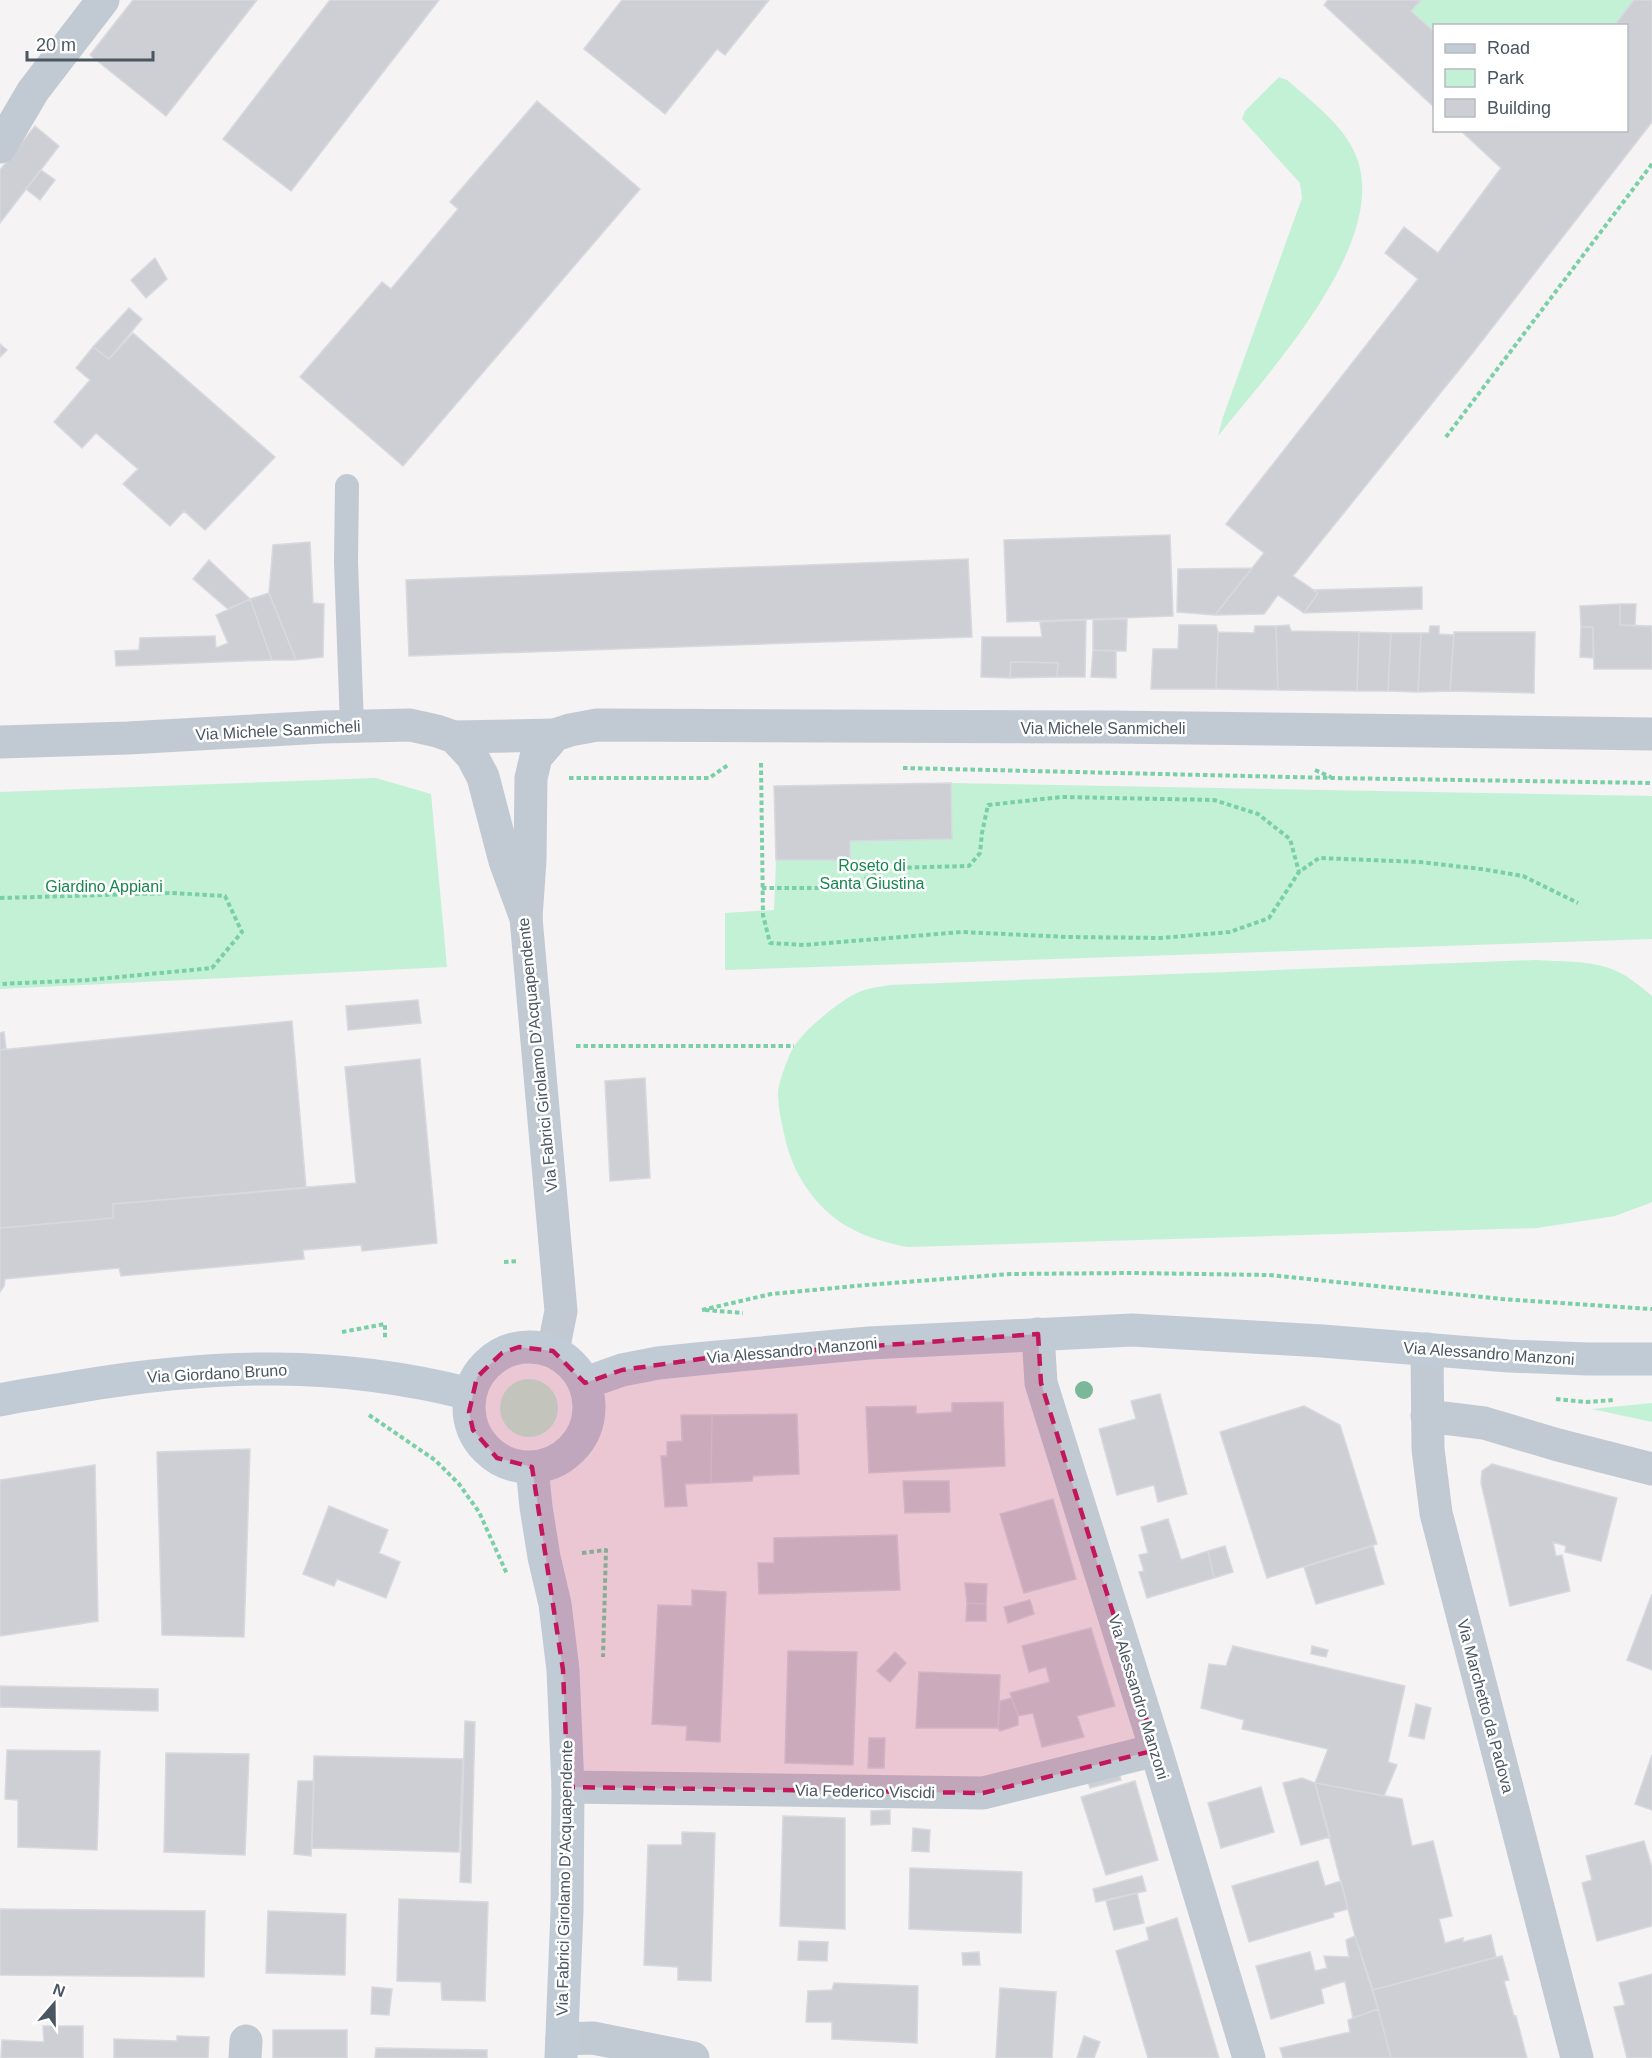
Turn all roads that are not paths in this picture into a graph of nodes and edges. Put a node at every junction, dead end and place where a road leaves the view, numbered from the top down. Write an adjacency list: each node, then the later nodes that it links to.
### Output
1 (103, 0): 2 (street)
2 (0, 147)
3 (347, 486): 4 (lane)
4 (352, 726): 7 (street, Via Michele Sanmicheli); 8 (street, Via Michele Sanmicheli)
5 (1652, 734): 6 (street, Via Michele Sanmicheli)
6 (555, 735): 7 (street, Via Michele Sanmicheli); 9 (street)
7 (454, 737): 9 (street, Via Fabrici Girolamo D'Acquapendente)
8 (0, 742)
9 (526, 918): 12 (street, Via Fabrici Girolamo D'Acquapendente)
10 (1038, 1334): 11 (main road, Via Alessandro Manzoni); 14 (main road, Via Alessandro Manzoni); 20 (street, Via Alessandro Manzoni)
11 (1427, 1349): 13 (main road, Via Alessandro Manzoni); 17 (street, Via Marchetto da Padova)
12 (553, 1351): 14 (main road); 15 (main road)
13 (1652, 1359)
14 (585, 1383): 18 (main road)
15 (470, 1394): 16 (main road, Via Giordano Bruno); 18 (main road)
16 (0, 1400)
17 (1427, 1416): 19 (street); 25 (street, Via Marchetto da Padova)
18 (532, 1467): 21 (main road, Via Fabrici Girolamo D'Acquapendente)
19 (1652, 1469)
20 (1156, 1749): 21 (street, Via Federico Viscidi); 24 (street, Via Alessandro Manzoni)
21 (568, 1787): 22 (main road, Via Fabrici Girolamo D'Acquapendente)
22 (562, 2049): 23 (street, Via Fabrici Girolamo D'Acquapendente)
23 (693, 2058)
24 (1249, 2058)
25 (1577, 2058)

